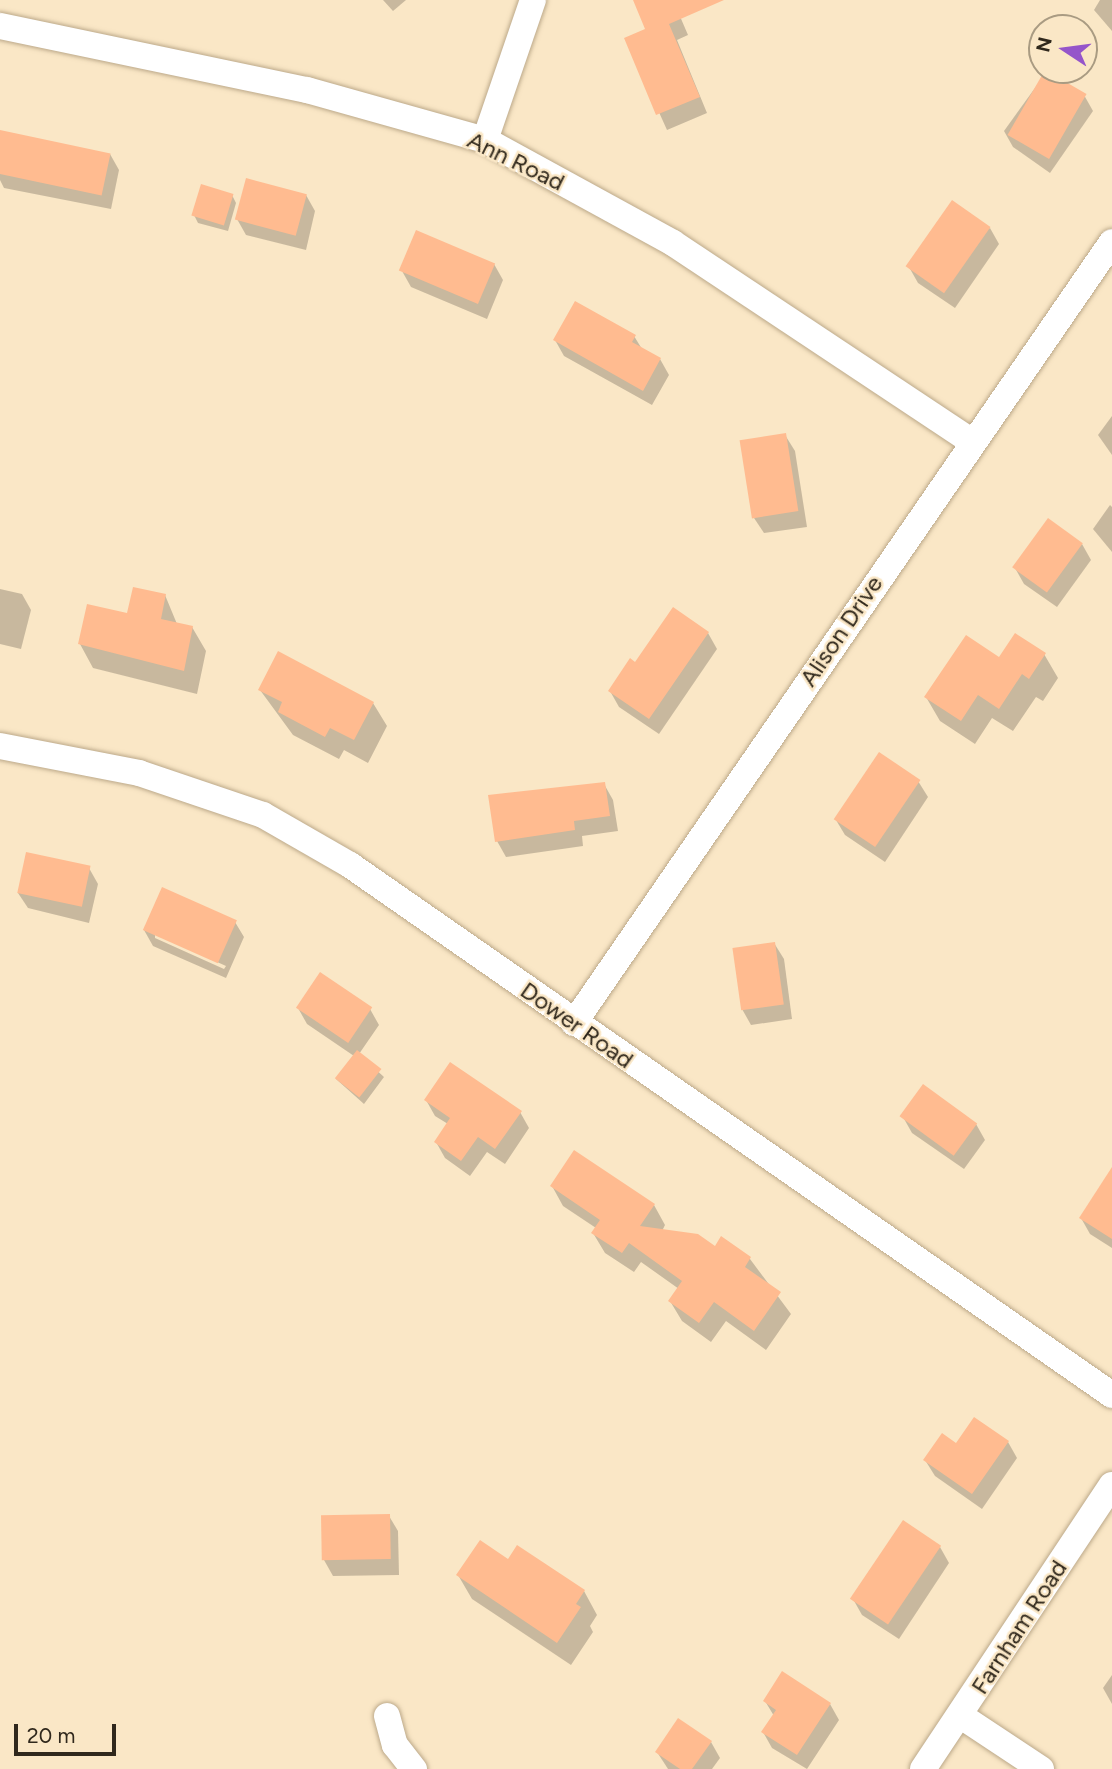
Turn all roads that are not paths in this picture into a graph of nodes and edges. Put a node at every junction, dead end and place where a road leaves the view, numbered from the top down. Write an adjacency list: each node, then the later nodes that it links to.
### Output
1 (533, 0): 3 (street)
2 (0, 26): 3 (street, Ann Road)
3 (485, 140): 5 (street, Ann Road)
4 (1112, 242): 5 (street, Alison Drive)
5 (971, 441): 7 (street, Alison Drive)
6 (0, 746): 7 (street, Dower Road)
7 (574, 1023): 8 (street, Dower Road)
8 (1112, 1395)
9 (1112, 1485): 11 (street, Farnham Road)
10 (387, 1716): 12 (street)
11 (961, 1716): 13 (street, Farnham Road); 14 (street)
12 (414, 1769)
13 (923, 1769)
14 (1041, 1769)

